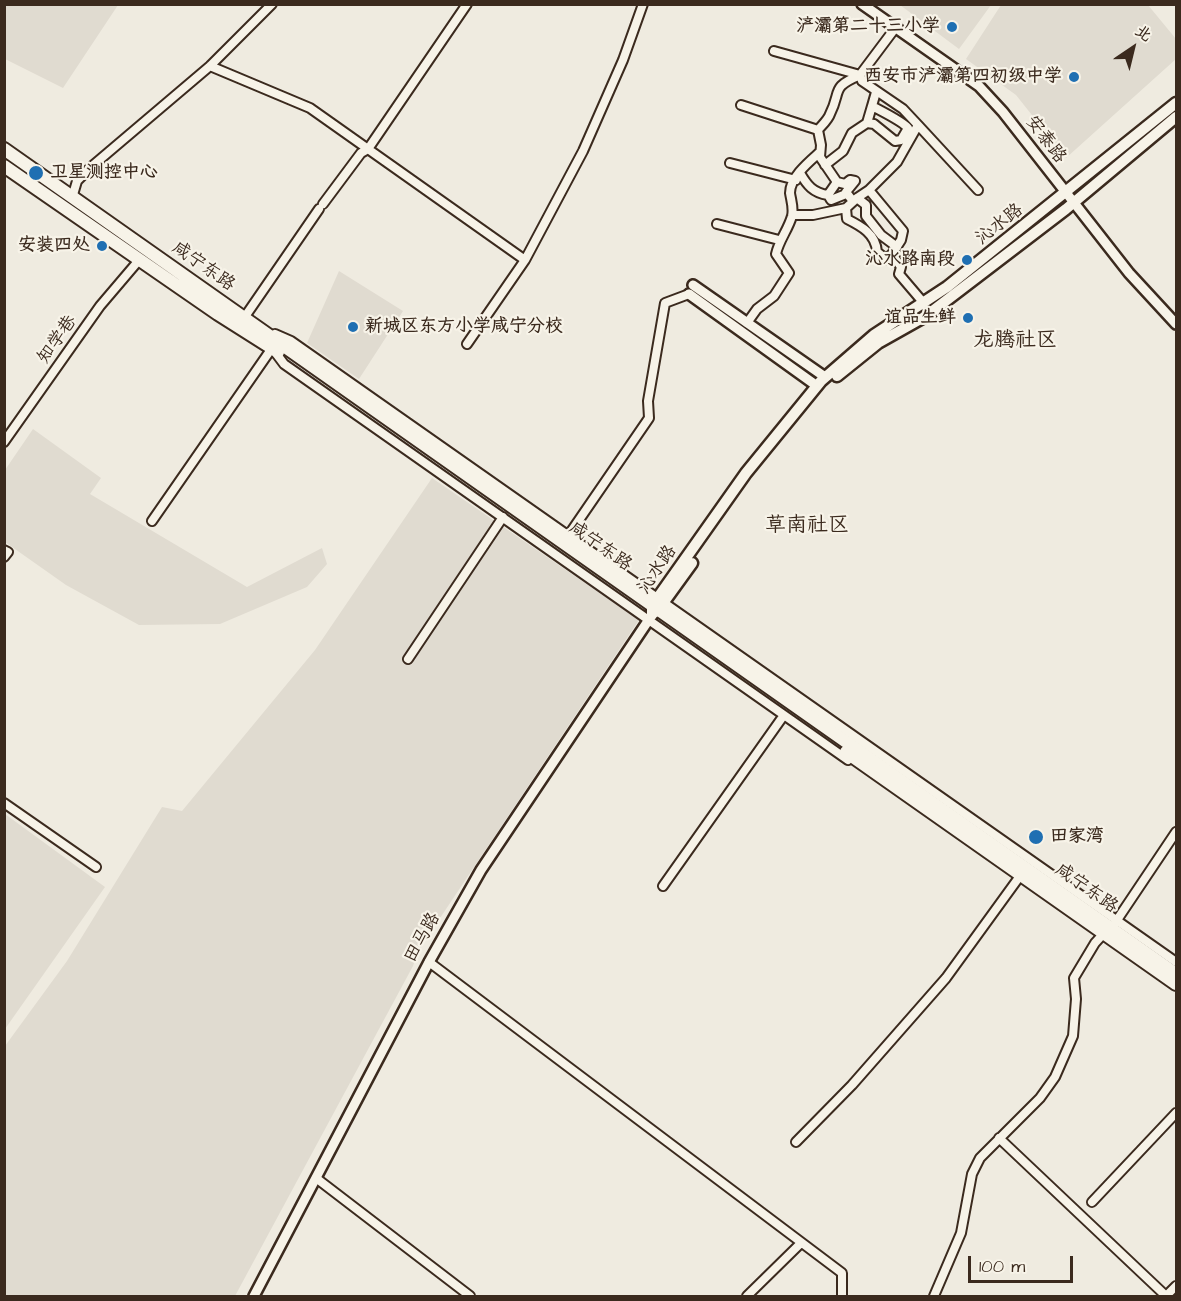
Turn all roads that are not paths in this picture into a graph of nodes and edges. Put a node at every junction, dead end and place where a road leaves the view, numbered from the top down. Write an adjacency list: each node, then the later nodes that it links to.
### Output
1 (272, 4): 7 (street)
2 (467, 4): 18 (street)
3 (643, 4): 38 (street)
4 (862, 4): 5 (street, 安泰路)
5 (896, 27): 8 (street); 30 (street, 安泰路)
6 (774, 51): 8 (street)
7 (210, 66): 18 (street); 28 (street)
8 (860, 75): 9 (street); 16 (street)
9 (876, 92): 12 (street); 15 (street)
10 (1176, 103): 30 (main road, 沁水路)
11 (741, 105): 16 (street)
12 (872, 106): 14 (street); 14 (street)
13 (1176, 117): 30 (main road, 沁水路)
14 (867, 123): 21 (street)
15 (918, 124): 25 (street); 26 (street)
16 (818, 130): 19 (street)
17 (4, 149): 28 (main road, 咸宁东路)
18 (368, 149): 38 (street); 41 (street)
19 (820, 152): 21 (street); 23 (street)
20 (730, 164): 23 (street)
21 (825, 165): 24 (street)
22 (4, 166): 37 (main road, 咸宁东路)
23 (798, 176): 27 (street); 32 (street)
24 (837, 182): 27 (street); 29 (street)
25 (869, 190): 29 (street); 36 (street)
26 (978, 190)
27 (828, 195): 29 (street)
28 (72, 198): 41 (main road, 咸宁东路)
29 (852, 198): 31 (street); 33 (street)
30 (1069, 198): 40 (main road, 沁水路); 43 (street, 安泰路); 56 (main road, 沁水路)
31 (846, 208): 32 (street); 33 (street)
32 (793, 214): 35 (street)
33 (863, 219): 36 (street); 36 (street)
34 (717, 224): 35 (street)
35 (779, 240): 42 (street)
36 (894, 250): 40 (street)
37 (140, 259): 47 (main road, 咸宁东路); 50 (street, 知学巷)
38 (525, 260): 46 (street)
39 (691, 290): 42 (street); 45 (street); 53 (street)
40 (922, 301): 48 (main road, 沁水路)
41 (244, 318): 44 (main road, 咸宁东路)
42 (747, 323): 45 (street); 48 (street)
43 (1176, 324)
44 (257, 327): 53 (street); 56 (main road, 咸宁东路)
45 (741, 332): 49 (street)
46 (467, 344)
47 (272, 348): 51 (street); 52 (street); 56 (main road, 咸宁东路)
48 (825, 377): 49 (main road, 沁水路)
49 (817, 386): 56 (main road, 沁水路)
50 (4, 442)
51 (503, 518): 56 (street); 59 (street)
52 (152, 521)
53 (568, 536): 56 (street)
54 (4, 550): 55 (street)
55 (4, 557)
56 (655, 609): 57 (street); 58 (main road, 咸宁东路); 60 (street); 64 (main road, 咸宁东路); 67 (street, 田马路)
57 (712, 636): 58 (main road); 66 (street)
58 (723, 656): 66 (main road, 咸宁东路)
59 (408, 659)
60 (784, 715): 64 (street); 65 (street)
61 (4, 803): 63 (street)
62 (1176, 832): 66 (street)
63 (96, 867)
64 (1019, 877): 66 (main road, 咸宁东路); 74 (street)
65 (663, 886)
66 (1108, 929): 68 (street); 69 (main road, 咸宁东路); 70 (main road, 咸宁东路); 71 (street); 73 (street)
67 (429, 962): 75 (street, 田马路); 77 (street)
68 (1176, 962)
69 (1176, 974)
70 (1176, 984)
71 (1176, 991)
72 (1176, 1113): 76 (street)
73 (999, 1138): 83 (street); 84 (street)
74 (796, 1142)
75 (316, 1178): 79 (street, 田马路); 80 (street)
76 (1092, 1202)
77 (800, 1242): 81 (street); 82 (street)
78 (1176, 1286): 84 (street)
79 (254, 1296)
80 (470, 1296)
81 (747, 1296)
82 (842, 1296)
83 (934, 1296)
84 (1166, 1296)

